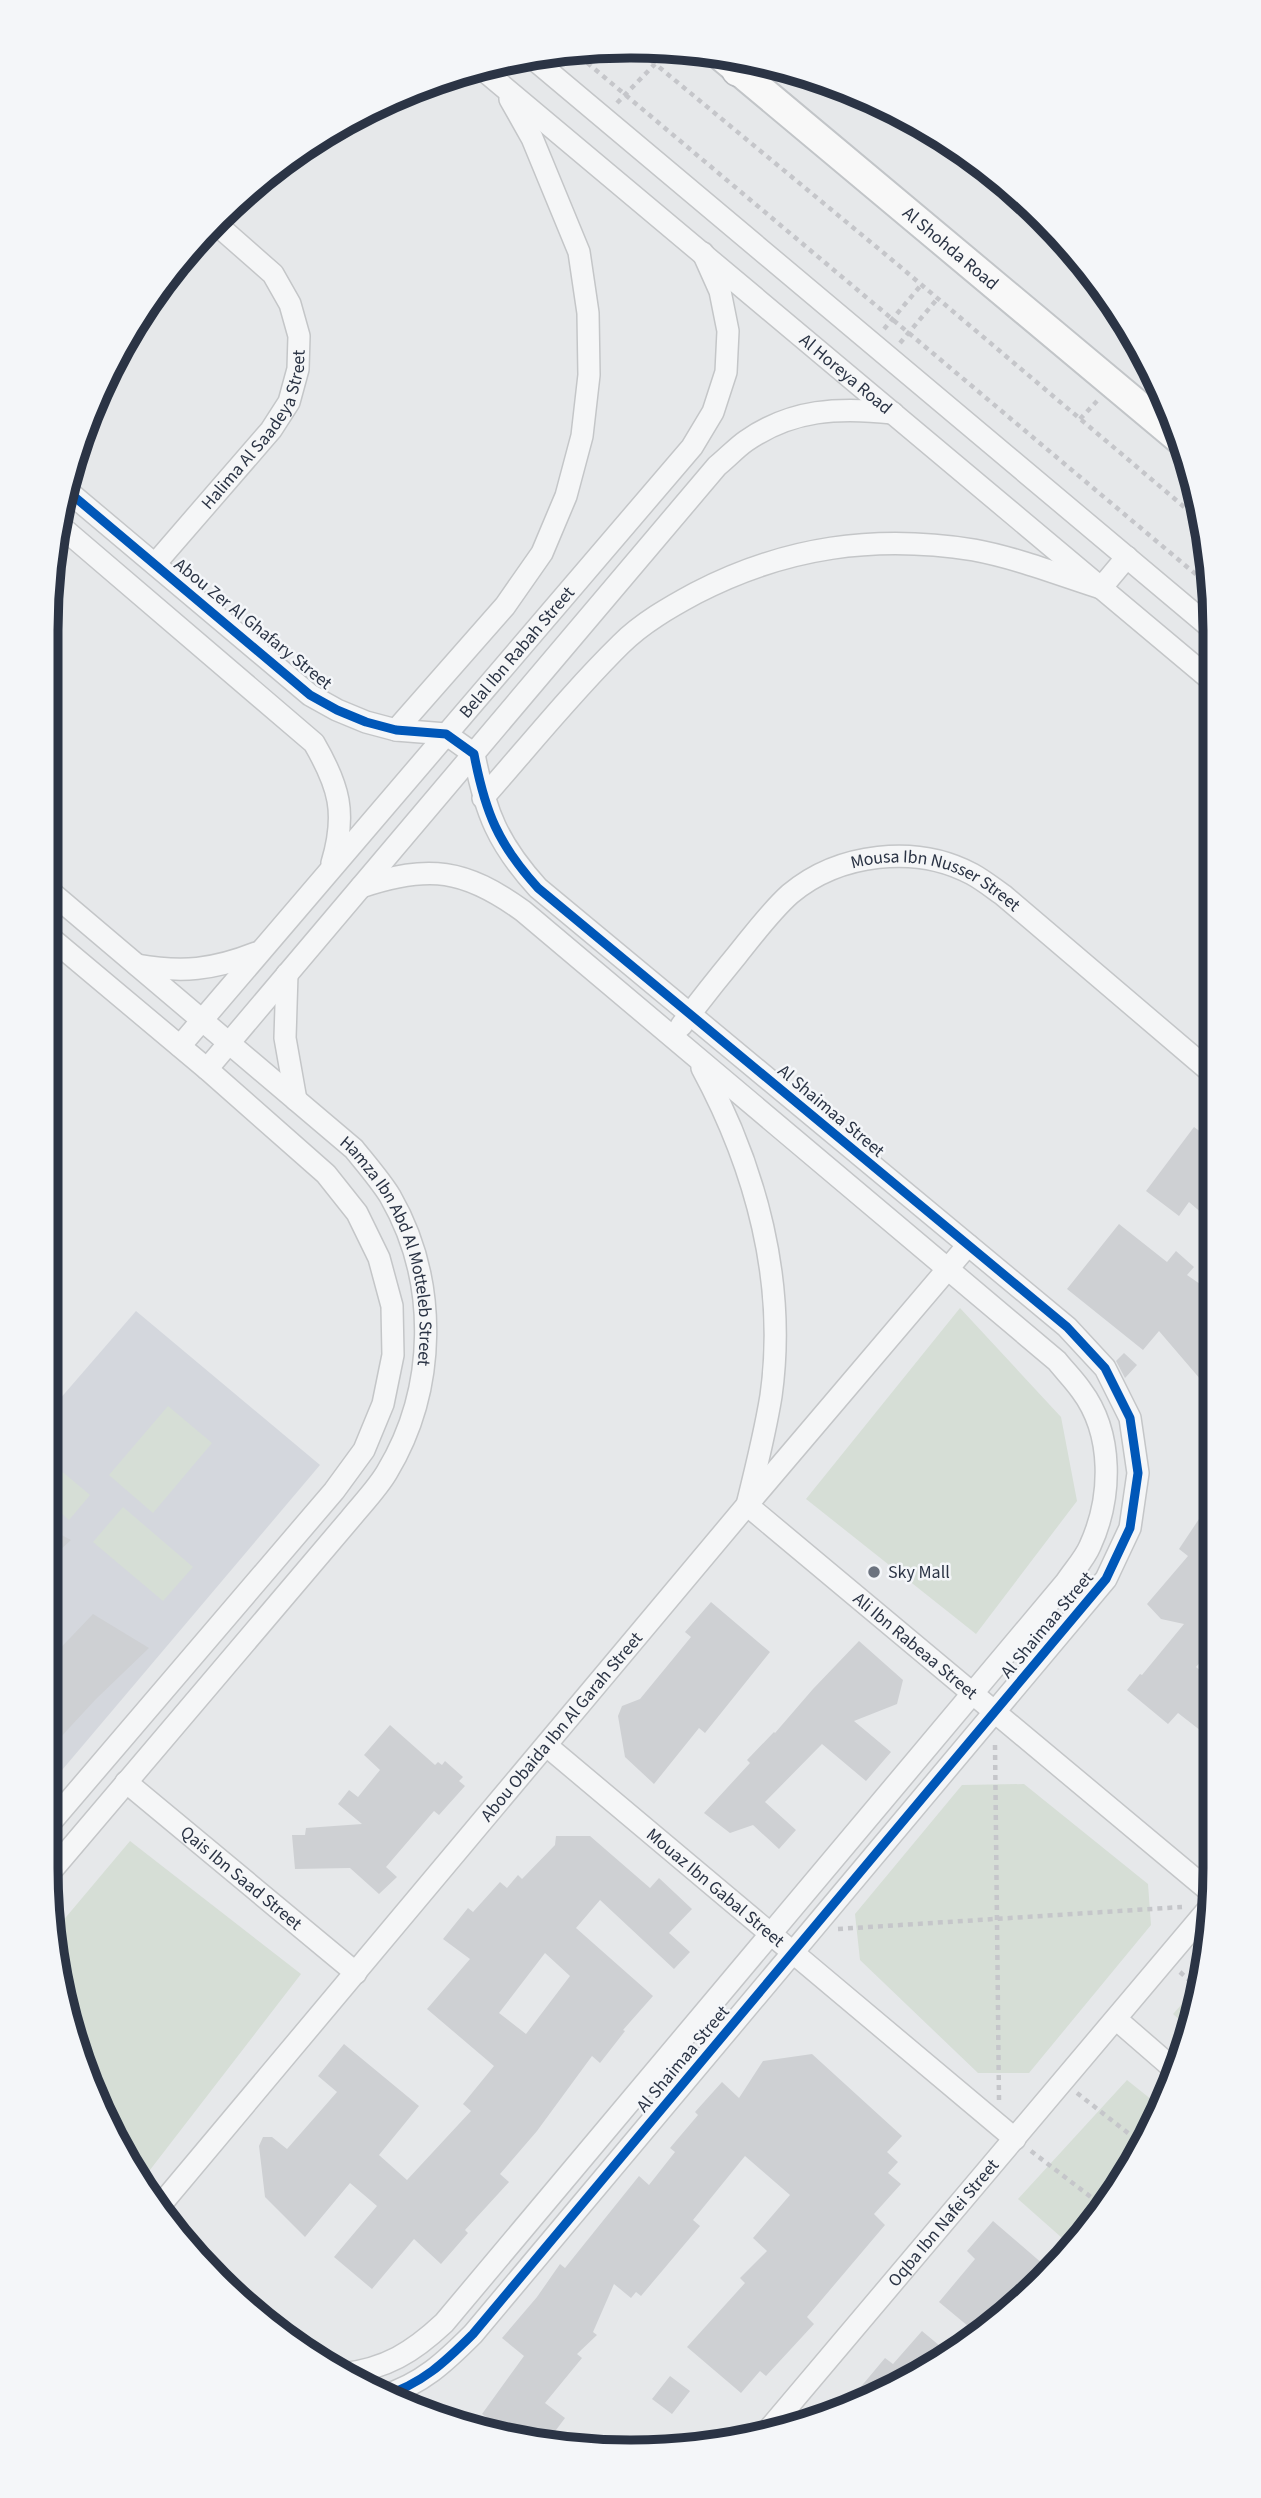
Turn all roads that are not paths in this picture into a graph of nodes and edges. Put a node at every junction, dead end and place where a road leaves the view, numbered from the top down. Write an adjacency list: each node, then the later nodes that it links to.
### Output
1 (541, 65): 11 (street)
2 (740, 69): 8 (main road, Al Shohda Road)
3 (490, 75): 4 (street, Al Horeya Road)
4 (502, 85): 6 (street, Al Horeya Road); 16 (street)
5 (223, 230): 12 (street, Halima Al Saadeya Street)
6 (703, 253): 7 (street, Al Horeya Road); 17 (street, Belal Ibn Rabah Street)
7 (892, 413): 13 (street, Al Horeya Road); 18 (street, Belal Ibn Rabah Street)
8 (1167, 429)
9 (74, 496): 12 (street, Abou Zer Al Ghafary Street)
10 (67, 532): 20 (street)
11 (1127, 557): 13 (street); 14 (street)
12 (155, 564): 16 (street, Abou Zer Al Ghafary Street)
13 (1101, 588): 15 (street, Al Horeya Road); 19 (street)
14 (1203, 621)
15 (1203, 673)
16 (396, 730): 17 (street, Abou Zer Al Ghafary Street)
17 (446, 734): 18 (street); 20 (street, Belal Ibn Rabah Street)
18 (474, 754): 19 (street, Al Shaimaa Street); 21 (street, Belal Ibn Rabah Street)
19 (483, 798): 29 (street, Al Shaimaa Street)
20 (329, 871): 24 (street, Belal Ibn Rabah Street)
21 (361, 887): 28 (street, Belal Ibn Rabah Street); 31 (street, Al Shaimaa Street)
22 (58, 898): 27 (street, Hamza Ibn Abd Al Motteleb Street)
23 (58, 944): 25 (street, Hamza Ibn Abd Al Motteleb Street)
24 (261, 951): 27 (street); 30 (street, Belal Ibn Rabah Street)
25 (72, 955): 26 (street); 33 (street, Hamza Ibn Abd Al Motteleb Street)
26 (58, 957)
27 (136, 964): 30 (street, Hamza Ibn Abd Al Motteleb Street)
28 (287, 974): 32 (street, Belal Ibn Rabah Street); 37 (street)
29 (690, 1015): 31 (street, Mousa Ibn Nusser Street); 35 (street, Mousa Ibn Nusser Street); 38 (street, Al Shaimaa Street)
30 (202, 1021): 32 (street, Hamza Ibn Abd Al Motteleb Street); 33 (street, Belal Ibn Rabah Street)
31 (672, 1037): 34 (street, Al Shaimaa Street)
32 (228, 1044): 36 (street, Belal Ibn Rabah Street); 37 (street, Hamza Ibn Abd Al Motteleb Street)
33 (180, 1046): 36 (street, Hamza Ibn Abd Al Motteleb Street)
34 (697, 1058): 39 (street, Al Shaimaa Street); 40 (street)
35 (1203, 1065)
36 (207, 1069): 45 (street, Hamza Ibn Abd Al Motteleb Street)
37 (296, 1100): 44 (street, Hamza Ibn Abd Al Motteleb Street)
38 (968, 1245): 39 (street, Abou Obaida Ibn Al Garah Street); 42 (street, Al Shaimaa Street)
39 (948, 1269): 40 (street, Abou Obaida Ibn Al Garah Street); 41 (street, Al Shaimaa Street)
40 (747, 1505): 41 (street, Ali Ibn Rabeaa Street); 43 (street, Abou Obaida Ibn Al Garah Street)
41 (972, 1693): 42 (street, Ali Ibn Rabeaa Street); 49 (street, Al Shaimaa Street)
42 (995, 1712): 47 (street, Ali Ibn Rabeaa Street); 50 (street, Al Shaimaa Street)
43 (547, 1746): 49 (street, Mouaz Ibn Gabal Street); 51 (street, Abou Obaida Ibn Al Garah Street)
44 (126, 1783): 46 (street, Hamza Ibn Abd Al Motteleb Street); 51 (street, Qais Ibn Saad Street)
45 (58, 1814)
46 (58, 1863)
47 (1202, 1892)
48 (1201, 1916): 52 (street)
49 (771, 1932): 50 (street, Mouaz Ibn Gabal Street); 56 (street, Al Shaimaa Street)
50 (794, 1951): 54 (street, Mouaz Ibn Gabal Street); 57 (street, Al Shaimaa Street)
51 (356, 1973): 55 (street, Abou Obaida Ibn Al Garah Street)
52 (1116, 2019): 53 (street); 54 (street, Oqba Ibn Nafei Street)
53 (1168, 2064)
54 (1007, 2132): 58 (street, Oqba Ibn Nafei Street)
55 (164, 2200)
56 (359, 2372)
57 (398, 2391)
58 (774, 2422)

